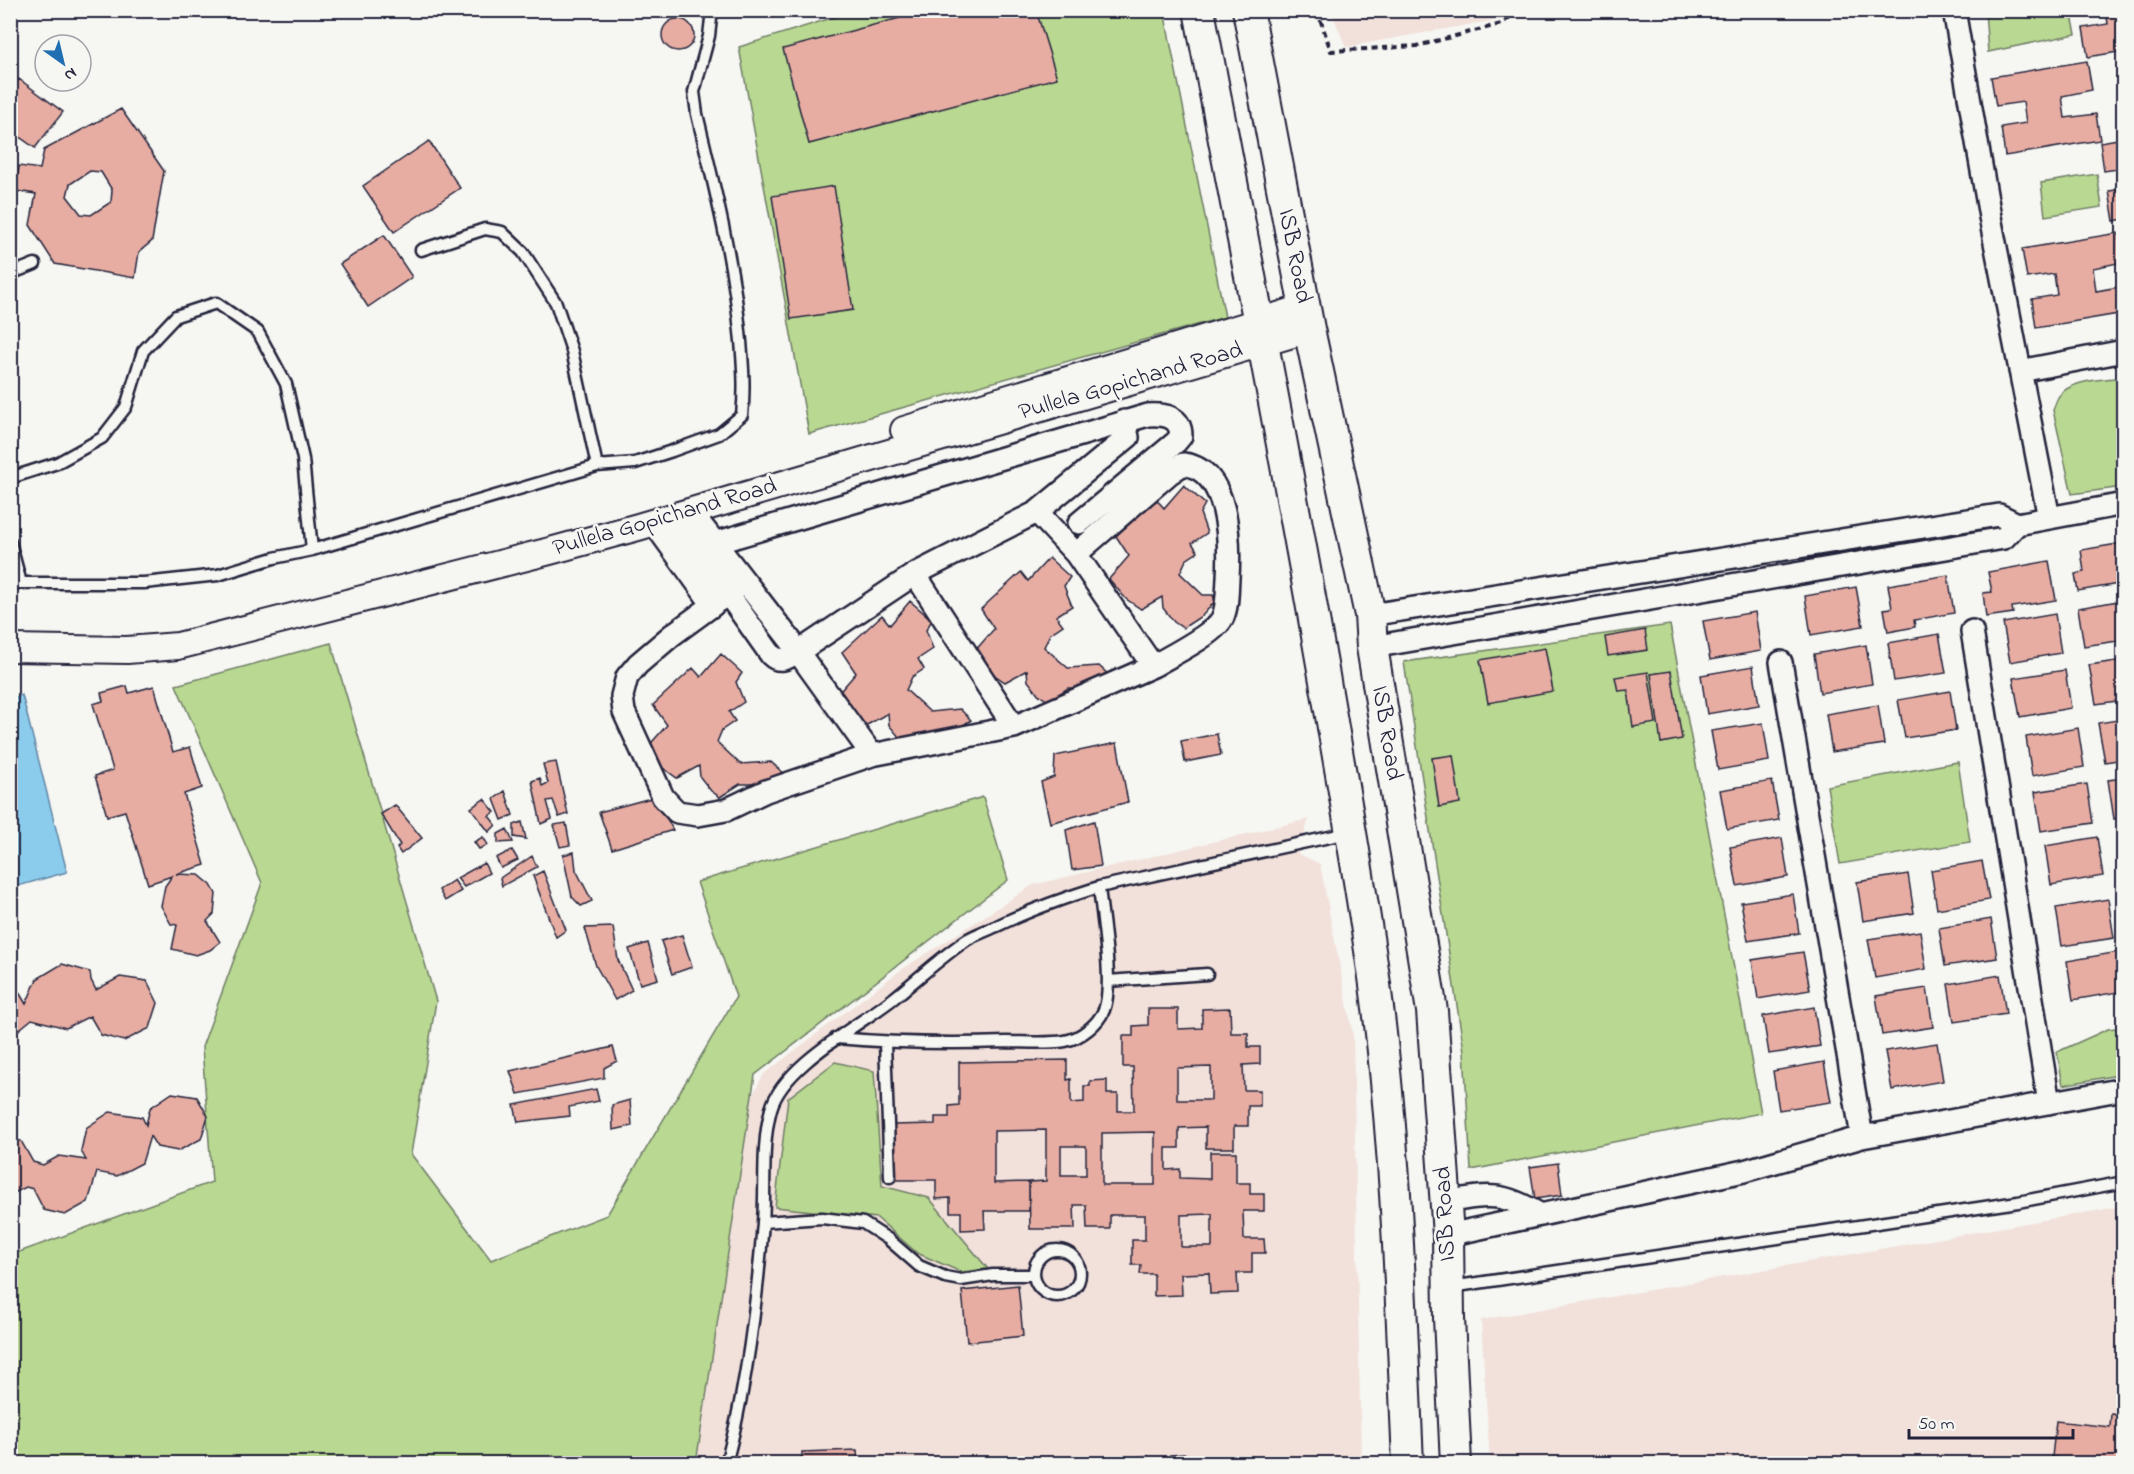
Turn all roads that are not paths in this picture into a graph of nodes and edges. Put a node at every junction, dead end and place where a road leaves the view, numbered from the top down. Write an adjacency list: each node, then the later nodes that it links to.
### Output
1 (712, 10): 14 (lane)
2 (1198, 10): 9 (main road, ISB Road)
3 (1248, 10): 8 (main road, ISB Road)
4 (1954, 10): 11 (street)
5 (421, 250): 14 (lane)
6 (35, 264): 7 (lane)
7 (10, 274)
8 (1306, 318): 9 (street, Pullela Gopichand Road); 29 (main road, ISB Road)
9 (1261, 333): 13 (street, Pullela Gopichand Road); 39 (main road, ISB Road)
10 (2124, 351): 11 (street)
11 (2020, 371): 19 (street)
12 (1124, 421): 17 (street); 20 (street); 23 (street)
13 (854, 454): 18 (street, Pullela Gopichand Road); 18 (street, Pullela Gopichand Road)
14 (597, 466): 24 (lane)
15 (10, 478): 24 (lane)
16 (2124, 504): 19 (street)
17 (1037, 512): 25 (street); 26 (street)
18 (657, 518): 23 (street); 28 (street); 31 (street, Pullela Gopichand Road); 34 (street, Pullela Gopichand Road)
19 (2049, 518): 21 (street)
20 (1079, 523)
21 (2017, 524): 29 (street); 33 (street)
22 (10, 542): 27 (lane)
23 (715, 543): 28 (street)
24 (312, 550): 27 (lane)
25 (1076, 554): 36 (street); 36 (street)
26 (915, 573): 32 (street); 37 (street)
27 (16, 583)
28 (729, 593): 32 (street); 38 (street)
29 (1370, 615): 33 (main road, ISB Road)
30 (1972, 631): 46 (street)
31 (10, 634)
32 (794, 646): 38 (street)
33 (1372, 647): 50 (main road, ISB Road)
34 (10, 648)
35 (1781, 662): 47 (street)
36 (1153, 666): 37 (street)
37 (1014, 727): 38 (street)
38 (872, 755)
39 (1351, 832): 40 (lane); 57 (main road, ISB Road)
40 (1099, 887): 42 (lane); 43 (lane)
41 (1207, 974): 42 (lane)
42 (1108, 981): 44 (lane)
43 (836, 1038): 44 (lane); 52 (lane)
44 (885, 1042): 48 (lane)
45 (2124, 1089): 46 (street)
46 (2049, 1103): 47 (street)
47 (1862, 1137): 51 (street)
48 (890, 1177)
49 (2124, 1182): 55 (lane)
50 (1446, 1202): 51 (street); 53 (main road, ISB Road)
51 (1541, 1215): 53 (street)
52 (763, 1222): 54 (lane); 56 (lane)
53 (1448, 1235): 55 (main road, ISB Road)
54 (1034, 1275): 54 (lane)
55 (1449, 1287): 58 (main road, ISB Road)
56 (726, 1464)
57 (1408, 1464)
58 (1456, 1464)

